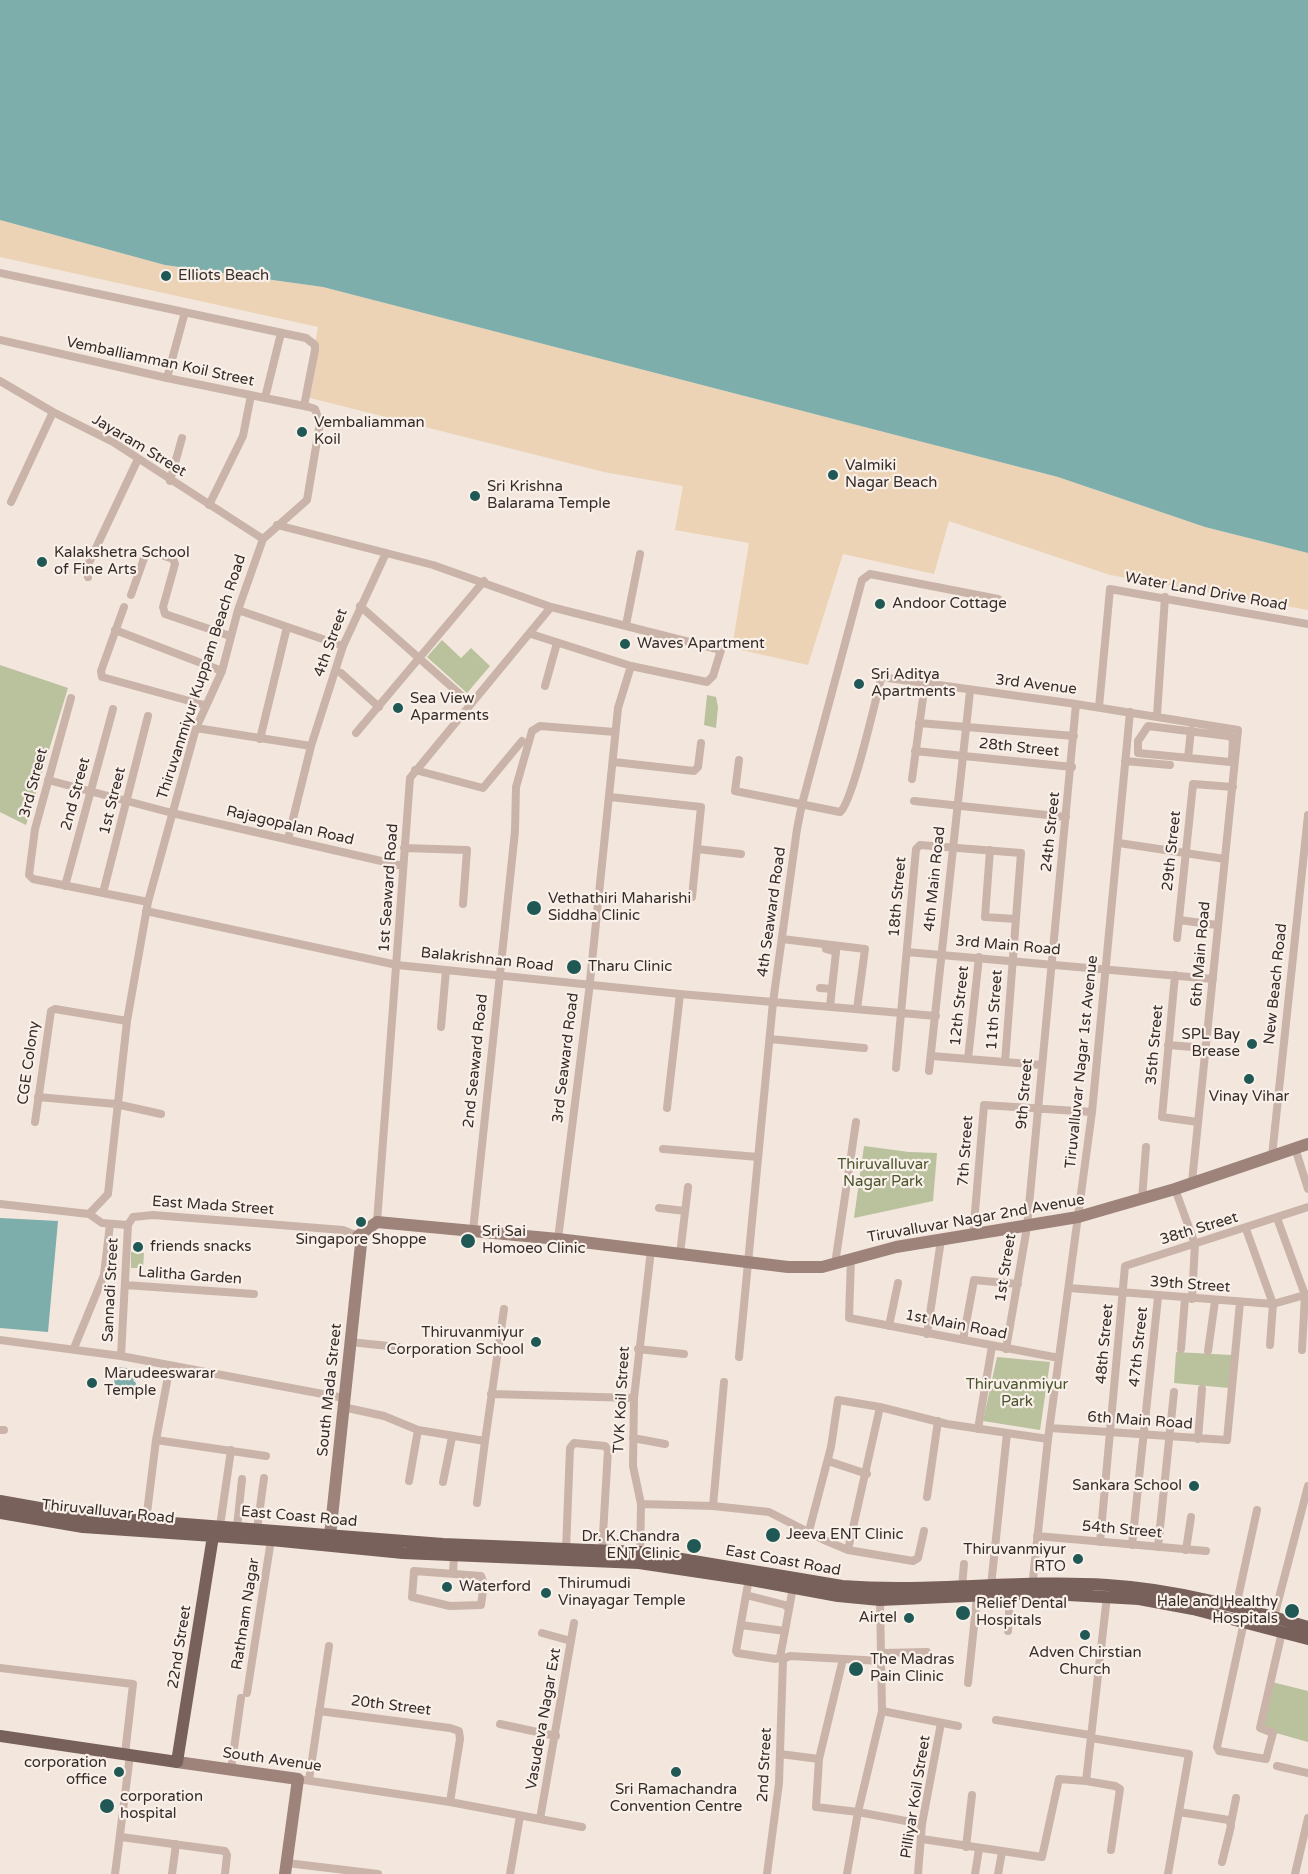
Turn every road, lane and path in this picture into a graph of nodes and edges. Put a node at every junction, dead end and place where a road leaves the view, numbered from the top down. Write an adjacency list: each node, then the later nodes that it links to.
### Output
1 (0, 273): 2 (street)
2 (185, 312): 3 (street); 5 (street)
3 (281, 333): 8 (street); 9 (street)
4 (0, 340): 5 (street, Vemballiamman Koil Street)
5 (167, 378): 7 (street, Vemballiamman Koil Street)
6 (0, 381): 11 (street, Jayaram Street)
7 (250, 395): 8 (street, Vemballiamman Koil Street); 16 (street)
8 (265, 398): 9 (street, Vemballiamman Koil Street)
9 (304, 406): 10 (street, Vemballiamman Koil Street)
10 (315, 409): 17 (street, Thiruvanmiyur Kuppam Beach Road)
11 (52, 412): 13 (street, Jayaram Street); 15 (street)
12 (182, 438): 14 (street)
13 (138, 459): 14 (street, Jayaram Street); 21 (street)
14 (170, 481): 16 (street, Jayaram Street)
15 (11, 502)
16 (209, 505): 18 (street, Jayaram Street)
17 (277, 525): 18 (street, Thiruvanmiyur Kuppam Beach Road); 19 (street)
18 (263, 539): 29 (street, Thiruvanmiyur Kuppam Beach Road)
19 (386, 553): 22 (street); 26 (street, 4th Street)
20 (640, 554): 31 (street)
21 (88, 576)
22 (484, 581): 28 (street); 38 (street)
23 (131, 595): 35 (street)
24 (1165, 597): 30 (street, Water Land Drive Road); 50 (street, Water Land Drive Road); 53 (street)
25 (998, 599): 83 (street, 4th Seaward Road)
26 (360, 606): 37 (street, 4th Street); 38 (street)
27 (123, 607): 33 (street)
28 (551, 607): 31 (street); 34 (street, 1st Seaward Road)
29 (238, 610): 32 (street); 35 (street, Thiruvanmiyur Kuppam Beach Road)
30 (1308, 624)
31 (626, 625): 39 (street)
32 (287, 627): 37 (street); 63 (street)
33 (116, 630): 40 (street); 48 (street)
34 (531, 634): 36 (street); 46 (street, 1st Seaward Road)
35 (230, 636): 40 (street, Thiruvanmiyur Kuppam Beach Road)
36 (557, 643): 39 (street); 43 (street)
37 (343, 646): 66 (street, 4th Street)
38 (420, 660): 46 (street); 49 (street)
39 (632, 666): 60 (street, 3rd Seaward Road)
40 (222, 671): 48 (street, Thiruvanmiyur Kuppam Beach Road)
41 (341, 673): 49 (street)
42 (925, 683): 44 (street, 3rd Avenue); 55 (street); 83 (street, 3rd Avenue)
43 (545, 686)
44 (970, 691): 47 (street, 3rd Avenue); 57 (street, 4th Main Road)
45 (72, 698): 77 (street, 3rd Street)
46 (471, 704): 75 (street, 1st Seaward Road)
47 (1076, 704): 50 (street, 3rd Avenue); 62 (street, 24th Street)
48 (204, 705): 59 (street, Thiruvanmiyur Kuppam Beach Road)
49 (379, 707): 61 (street)
50 (1099, 707): 52 (street, 3rd Avenue)
51 (113, 709): 79 (street, 2nd Street)
52 (1130, 712): 53 (street); 71 (street, Tiruvalluvar Nagar 1st Avenue)
53 (1154, 715): 56 (street); 58 (street)
54 (148, 716): 81 (street, 1st Street)
55 (919, 723): 57 (street); 67 (street)
56 (1152, 726): 58 (street); 69 (street)
57 (966, 727): 62 (street); 68 (street, 4th Main Road)
58 (1185, 727): 69 (street); 69 (street); 78 (street, 6th Main Road)
59 (196, 728): 63 (street); 85 (street, Thiruvanmiyur Kuppam Beach Road)
60 (615, 732): 72 (street, 3rd Seaward Road); 117 (street, 2nd Seaward Road)
61 (356, 733)
62 (1074, 736): 74 (street, 24th Street)
63 (260, 739): 66 (street)
64 (522, 741): 75 (street)
65 (701, 743): 72 (street)
66 (311, 746): 88 (street, 4th Street)
67 (915, 751): 68 (street, 28th Street); 76 (street)
68 (963, 756): 74 (street, 28th Street); 84 (street, 4th Main Road)
69 (1188, 758)
70 (739, 760): 83 (street)
71 (1125, 761): 73 (street); 89 (street, Tiruvalluvar Nagar 1st Avenue)
72 (614, 762): 80 (street, 3rd Seaward Road)
73 (1170, 765)
74 (1072, 767): 87 (street, 24th Street)
75 (415, 770): 90 (street, 1st Seaward Road)
76 (912, 779)
77 (48, 780): 79 (street, Rajagopalan Road); 98 (street, 3rd Street)
78 (1233, 787): 94 (street, 29th Street); 96 (street, 6th Main Road)
79 (91, 792): 81 (street, Rajagopalan Road); 99 (street, 2nd Street)
80 (610, 796): 92 (street); 120 (street, 3rd Seaward Road)
81 (127, 801): 85 (street, Rajagopalan Road); 100 (street, 1st Street)
82 (914, 801): 84 (street)
83 (802, 804): 108 (street, 4th Seaward Road)
84 (958, 806): 87 (street); 91 (street, 4th Main Road)
85 (172, 813): 88 (street, Rajagopalan Road); 103 (street, Thiruvanmiyur Kuppam Beach Road)
86 (1308, 815): 154 (street, New Beach Road)
87 (1066, 817): 113 (street, 24th Street)
88 (288, 839): 97 (street, Rajagopalan Road)
89 (1119, 843): 94 (street); 115 (street, Tiruvalluvar Nagar 1st Avenue)
90 (404, 848): 97 (street, 1st Seaward Road); 102 (street)
91 (954, 848): 93 (street); 109 (street, 18th Street); 110 (street, 4th Main Road)
92 (697, 849): 95 (street); 101 (street)
93 (990, 850): 104 (street); 104 (street, 11th Street)
94 (1185, 853): 96 (street); 105 (street, 29th Street)
95 (741, 854)
96 (1225, 859): 106 (street, 6th Main Road)
97 (403, 866): 114 (street, 1st Seaward Road)
98 (29, 877): 99 (street, Balakrishnan Road)
99 (64, 885): 100 (street, Balakrishnan Road)
100 (103, 893): 103 (street, Balakrishnan Road)
101 (692, 897)
102 (463, 904)
103 (147, 907): 114 (street, Balakrishnan Road); 129 (street, Thiruvanmiyur Kuppam Beach Road)
104 (1016, 919): 112 (street, 11th Street)
105 (1179, 920): 106 (street); 107 (street, 29th Street)
106 (1217, 925): 119 (street, 6th Main Road)
107 (1177, 938)
108 (782, 942): 122 (street); 124 (street, 4th Seaward Road); 126 (street)
109 (907, 952): 110 (street, 3rd Main Road); 127 (street)
110 (943, 954): 111 (street, 3rd Main Road); 128 (street, 4th Main Road)
111 (979, 957): 112 (street, 3rd Main Road); 136 (street, 12th Street)
112 (1012, 960): 113 (street, 3rd Main Road); 137 (street, 11th Street)
113 (1052, 964): 115 (street, 3rd Main Road); 138 (street, 9th Street)
114 (397, 965): 116 (street, Balakrishnan Road); 168 (street, 1st Seaward Road)
115 (1106, 968): 118 (street, 3rd Main Road); 145 (street, Tiruvalluvar Nagar 1st Avenue)
116 (446, 970): 117 (street, Balakrishnan Road); 130 (street)
117 (498, 975): 120 (street, Balakrishnan Road); 173 (street, 2nd Seaward Road)
118 (1175, 975): 119 (street, 3rd Main Road); 132 (street, 35th Street)
119 (1213, 979): 134 (street, 6th Main Road)
120 (588, 984): 123 (street, Balakrishnan Road); 176 (street, 3rd Seaward Road)
121 (820, 988): 122 (street)
122 (832, 989): 125 (street)
123 (680, 994): 124 (street, Balakrishnan Road); 143 (street)
124 (773, 1002): 125 (street, Balakrishnan Road); 131 (street, 4th Seaward Road)
125 (830, 1006): 126 (street, Balakrishnan Road)
126 (857, 1009): 127 (street, Balakrishnan Road)
127 (901, 1012): 128 (street, Balakrishnan Road); 139 (street)
128 (936, 1016): 135 (street, 4th Main Road)
129 (127, 1021): 141 (street, CGE Colony); 142 (street, Thiruvanmiyur Kuppam Beach Road)
130 (441, 1027)
131 (770, 1039): 133 (street); 155 (street, 4th Seaward Road)
132 (1168, 1045): 134 (street); 149 (street, 35th Street)
133 (864, 1048)
134 (1205, 1048): 149 (street, 6th Main Road)
135 (932, 1056): 136 (street); 140 (street, 4th Main Road)
136 (968, 1059): 137 (street)
137 (1005, 1062): 138 (street)
138 (1041, 1065): 144 (street, 9th Street)
139 (896, 1068)
140 (930, 1071)
141 (38, 1097): 142 (street); 147 (street, CGE Colony)
142 (116, 1104): 146 (street); 165 (street, Thiruvanmiyur Kuppam Beach Road)
143 (667, 1108)
144 (1038, 1108): 145 (street); 171 (street, 9th Street); 175 (street, 7th Street)
145 (1092, 1112): 166 (street, Tiruvalluvar Nagar 1st Avenue)
146 (161, 1114)
147 (35, 1122)
148 (856, 1122): 183 (street)
149 (1198, 1122): 156 (street, 6th Main Road)
150 (1308, 1143): 152 (street, Tiruvalluvar Nagar 2nd Avenue)
151 (1146, 1148): 160 (street)
152 (1295, 1148): 154 (street, Tiruvalluvar Nagar 2nd Avenue); 159 (street)
153 (663, 1149): 155 (street)
154 (1272, 1156): 156 (street, Tiruvalluvar Nagar 2nd Avenue)
155 (758, 1157): 182 (street, 4th Seaward Road)
156 (1192, 1182): 158 (street, Tiruvalluvar Nagar 2nd Avenue)
157 (688, 1187): 164 (street)
158 (1175, 1189): 160 (street, Tiruvalluvar Nagar 2nd Avenue); 178 (street)
159 (1308, 1189)
160 (1142, 1199): 166 (street, Tiruvalluvar Nagar 2nd Avenue)
161 (0, 1204): 165 (street, East Mada Street)
162 (659, 1208): 164 (street)
163 (1308, 1208): 167 (street, 38th Street)
164 (685, 1212): 180 (street)
165 (89, 1214): 169 (street, East Mada Street)
166 (1078, 1217): 171 (street, Tiruvalluvar Nagar 2nd Avenue); 187 (street, Tiruvalluvar Nagar 1st Avenue)
167 (1277, 1218): 172 (street, 38th Street); 190 (street)
168 (377, 1222): 173 (street, Tiruvalluvar Nagar 2nd Avenue); 174 (street)
169 (111, 1224): 170 (street, East Mada Street); 205 (street)
170 (128, 1225): 174 (street, East Mada Street); 186 (street, Sannadi Street)
171 (1027, 1227): 175 (street, Tiruvalluvar Nagar 2nd Avenue); 185 (street, 1st Street)
172 (1246, 1228): 178 (street, 38th Street); 195 (street)
173 (473, 1231): 176 (street, Tiruvalluvar Nagar 2nd Avenue)
174 (358, 1236): 201 (street, South Mada Street)
175 (973, 1236): 177 (street, Tiruvalluvar Nagar 2nd Avenue)
176 (558, 1239): 179 (street, Tiruvalluvar Nagar 2nd Avenue)
177 (941, 1240): 181 (street, Tiruvalluvar Nagar 2nd Avenue); 198 (street)
178 (1195, 1244): 189 (street, 38th Street); 192 (street)
179 (651, 1250): 180 (street, Tiruvalluvar Nagar 2nd Avenue); 206 (street, TVK Koil Street)
180 (680, 1254): 182 (street, Tiruvalluvar Nagar 2nd Avenue)
181 (851, 1258): 183 (street, Tiruvalluvar Nagar 2nd Avenue); 197 (street, 1st Main Road)
182 (748, 1262): 183 (street, Tiruvalluvar Nagar 2nd Avenue); 213 (street, 4th Seaward Road)
183 (835, 1264)
184 (898, 1283): 197 (street)
185 (1018, 1284): 200 (street); 207 (street, 1st Street)
186 (125, 1285): 188 (street, Lalitha Garden); 212 (street, Sannadi Street)
187 (1069, 1288): 189 (street, 39th Street); 214 (street, Tiruvalluvar Nagar 1st Avenue)
188 (254, 1294)
189 (1124, 1294): 191 (street, 39th Street); 227 (street, 48th Street)
190 (1307, 1295): 195 (street, 39th Street); 209 (street)
191 (1158, 1297): 192 (street, 39th Street); 229 (street, 47th Street)
192 (1188, 1299): 193 (street, 39th Street); 208 (street)
193 (1215, 1301): 194 (street, 39th Street); 210 (street)
194 (1239, 1302): 195 (street, 39th Street); 234 (street, 6th Main Road)
195 (1273, 1304): 202 (street)
196 (504, 1309): 219 (street)
197 (889, 1326): 198 (street, 1st Main Road)
198 (927, 1334): 200 (street, 1st Main Road)
199 (0, 1340): 205 (street)
200 (963, 1340): 203 (street, 1st Main Road)
201 (350, 1342): 204 (street); 221 (street, South Mada Street)
202 (1270, 1345)
203 (992, 1346): 207 (street, 1st Main Road); 225 (street)
204 (398, 1347)
205 (74, 1348): 212 (street)
206 (638, 1349): 211 (street); 220 (street, TVK Koil Street)
207 (1006, 1349): 214 (street, 1st Main Road)
208 (1181, 1349)
209 (1302, 1350)
210 (1208, 1352)
211 (684, 1354)
212 (121, 1356): 215 (street)
213 (739, 1357)
214 (1059, 1358): 224 (street, Tiruvalluvar Nagar 1st Avenue)
215 (170, 1366): 221 (street); 235 (street)
216 (724, 1382): 251 (street)
217 (1202, 1389): 234 (street)
218 (1174, 1392): 231 (street)
219 (491, 1394): 220 (street); 236 (street)
220 (634, 1398): 232 (street, TVK Koil Street)
221 (343, 1403): 226 (street); 264 (street, South Mada Street)
222 (880, 1407): 223 (street); 240 (street); 241 (street)
223 (938, 1422): 225 (street); 247 (street)
224 (1050, 1428): 227 (street, 6th Main Road); 233 (street, Tiruvalluvar Nagar 1st Avenue)
225 (978, 1429): 228 (street)
226 (417, 1430): 230 (street); 244 (street)
227 (1110, 1432): 229 (street, 6th Main Road); 265 (street, 48th Street)
228 (1007, 1433): 233 (street); 278 (street)
229 (1144, 1435): 231 (street, 6th Main Road); 266 (street, 47th Street)
230 (452, 1437): 236 (street); 245 (street)
231 (1170, 1437): 234 (street, 6th Main Road); 267 (street)
232 (633, 1438): 237 (street); 250 (street, TVK Koil Street)
233 (1048, 1439): 262 (street, Tiruvalluvar Nagar 1st Avenue)
234 (1198, 1439)
235 (156, 1440): 238 (street); 255 (street)
236 (485, 1441): 249 (street)
237 (665, 1444)
238 (231, 1450): 239 (street); 259 (street)
239 (266, 1456)
240 (828, 1461): 241 (street); 260 (street)
241 (867, 1474): 269 (street)
242 (264, 1478): 258 (street)
243 (243, 1479): 256 (street)
244 (409, 1481)
245 (443, 1482)
246 (1308, 1486): 289 (street)
247 (927, 1497)
248 (0, 1501): 255 (main road, East Coast Road)
249 (477, 1503)
250 (641, 1504): 251 (street); 274 (street, TVK Koil Street)
251 (713, 1506): 260 (street)
252 (1257, 1510): 287 (street)
253 (0, 1513): 257 (main road, Thiruvalluvar Road)
254 (1191, 1517): 270 (street)
255 (146, 1521): 257 (main road, East Coast Road)
256 (237, 1527): 258 (main road, East Coast Road); 259 (main road, East Coast Road)
257 (167, 1528): 259 (main road, East Coast Road)
258 (257, 1529): 264 (main road, East Coast Road)
259 (216, 1531): 263 (main road, East Coast Road); 318 (main road, 22nd Street)
260 (809, 1531): 269 (street)
261 (924, 1531): 269 (street)
262 (1036, 1536): 265 (street, 54th Street); 281 (street, Tiruvalluvar Nagar 1st Avenue)
263 (271, 1540): 264 (main road, East Coast Road); 320 (street, Rathnam Nagar)
264 (329, 1540): 268 (main road, East Coast Road); 273 (main road, East Coast Road)
265 (1100, 1542): 266 (street, 54th Street)
266 (1132, 1545): 267 (street, 54th Street)
267 (1158, 1547): 270 (street, 54th Street)
268 (566, 1550): 271 (main road, East Coast Road); 271 (street)
269 (848, 1550)
270 (1186, 1550): 272 (street, 54th Street)
271 (602, 1551): 274 (main road, East Coast Road)
272 (1206, 1551)
273 (451, 1556): 274 (main road, East Coast Road); 276 (street)
274 (640, 1558): 277 (main road, East Coast Road); 280 (main road, East Coast Road)
275 (964, 1564): 280 (street)
276 (451, 1573): 276 (street)
277 (749, 1579): 279 (main road, East Coast Road); 283 (street)
278 (991, 1586): 280 (main road, East Coast Road); 281 (main road, East Coast Road)
279 (793, 1587): 286 (main road, East Coast Road); 288 (street)
280 (962, 1587)
281 (1032, 1588): 282 (main road, East Coast Road); 284 (main road, East Coast Road); 287 (main road, East Coast Road)
282 (1010, 1594): 285 (main road, East Coast Road); 294 (street)
283 (746, 1595): 288 (street); 292 (street)
284 (1107, 1596): 290 (main road, East Coast Road); 314 (street)
285 (977, 1597): 286 (main road, East Coast Road); 305 (street)
286 (880, 1600): 302 (street)
287 (1236, 1607): 289 (main road, East Coast Road)
288 (788, 1608): 295 (street)
289 (1274, 1617): 293 (main road, East Coast Road)
290 (1244, 1622): 296 (main road, East Coast Road); 296 (street)
291 (574, 1623): 299 (street, Vasudeva Nagar Ext)
292 (741, 1624): 295 (street); 295 (street)
293 (1308, 1627)
294 (1008, 1630)
295 (785, 1631)
296 (1282, 1632): 298 (main road, East Coast Road)
297 (542, 1633): 299 (street)
298 (1308, 1639)
299 (571, 1641): 313 (street, Vasudeva Nagar Ext)
300 (329, 1646): 306 (street)
301 (927, 1652): 302 (street)
302 (881, 1657): 303 (street); 307 (street)
303 (843, 1659): 316 (street, 2nd Street); 317 (street)
304 (0, 1668): 315 (street)
305 (968, 1683)
306 (320, 1711): 322 (street); 326 (street, 20th Street)
307 (882, 1711): 309 (street); 327 (street)
308 (996, 1720): 314 (street)
309 (941, 1723): 311 (street); 333 (street, Pilliyar Koil Street)
310 (500, 1724): 313 (street)
311 (958, 1726)
312 (0, 1736): 315 (main road, South Avenue)
313 (556, 1736): 331 (street, Vasudeva Nagar Ext)
314 (1090, 1736): 323 (street); 328 (street)
315 (127, 1754): 318 (main road, South Avenue); 335 (street)
316 (780, 1754): 317 (street); 350 (street, 2nd Street)
317 (819, 1759): 327 (street)
318 (177, 1762): 320 (street, South Avenue)
319 (1277, 1766): 321 (street)
320 (231, 1770): 322 (street, South Avenue)
321 (1308, 1773)
322 (303, 1780): 326 (street, South Avenue); 343 (street)
323 (1086, 1781): 340 (street); 341 (street)
324 (972, 1795): 338 (street)
325 (1236, 1798): 332 (street)
326 (450, 1802): 329 (street, South Avenue)
327 (858, 1812): 333 (street); 351 (street)
328 (1179, 1812): 332 (street); 356 (street)
329 (520, 1816): 331 (street, South Avenue); 349 (street)
330 (1308, 1818): 357 (street)
331 (540, 1819): 334 (street, South Avenue)
332 (1231, 1823): 342 (street)
333 (922, 1824): 336 (street, Pilliyar Koil Street)
334 (582, 1827)
335 (121, 1837): 337 (street); 345 (street)
336 (922, 1839): 338 (street); 352 (street, Pilliyar Koil Street)
337 (176, 1844): 346 (street); 347 (street)
338 (966, 1847): 339 (street)
339 (979, 1849): 341 (street); 353 (street)
340 (1112, 1850)
341 (1004, 1853): 354 (street); 355 (street)
342 (1222, 1862)
343 (286, 1869): 344 (street)
344 (346, 1872): 348 (street)
345 (115, 1874)
346 (172, 1874)
347 (225, 1874)
348 (378, 1874)
349 (512, 1874)
350 (767, 1874)
351 (847, 1874)
352 (918, 1874)
353 (975, 1874)
354 (998, 1874)
355 (1004, 1874)
356 (1168, 1874)
357 (1295, 1874)

